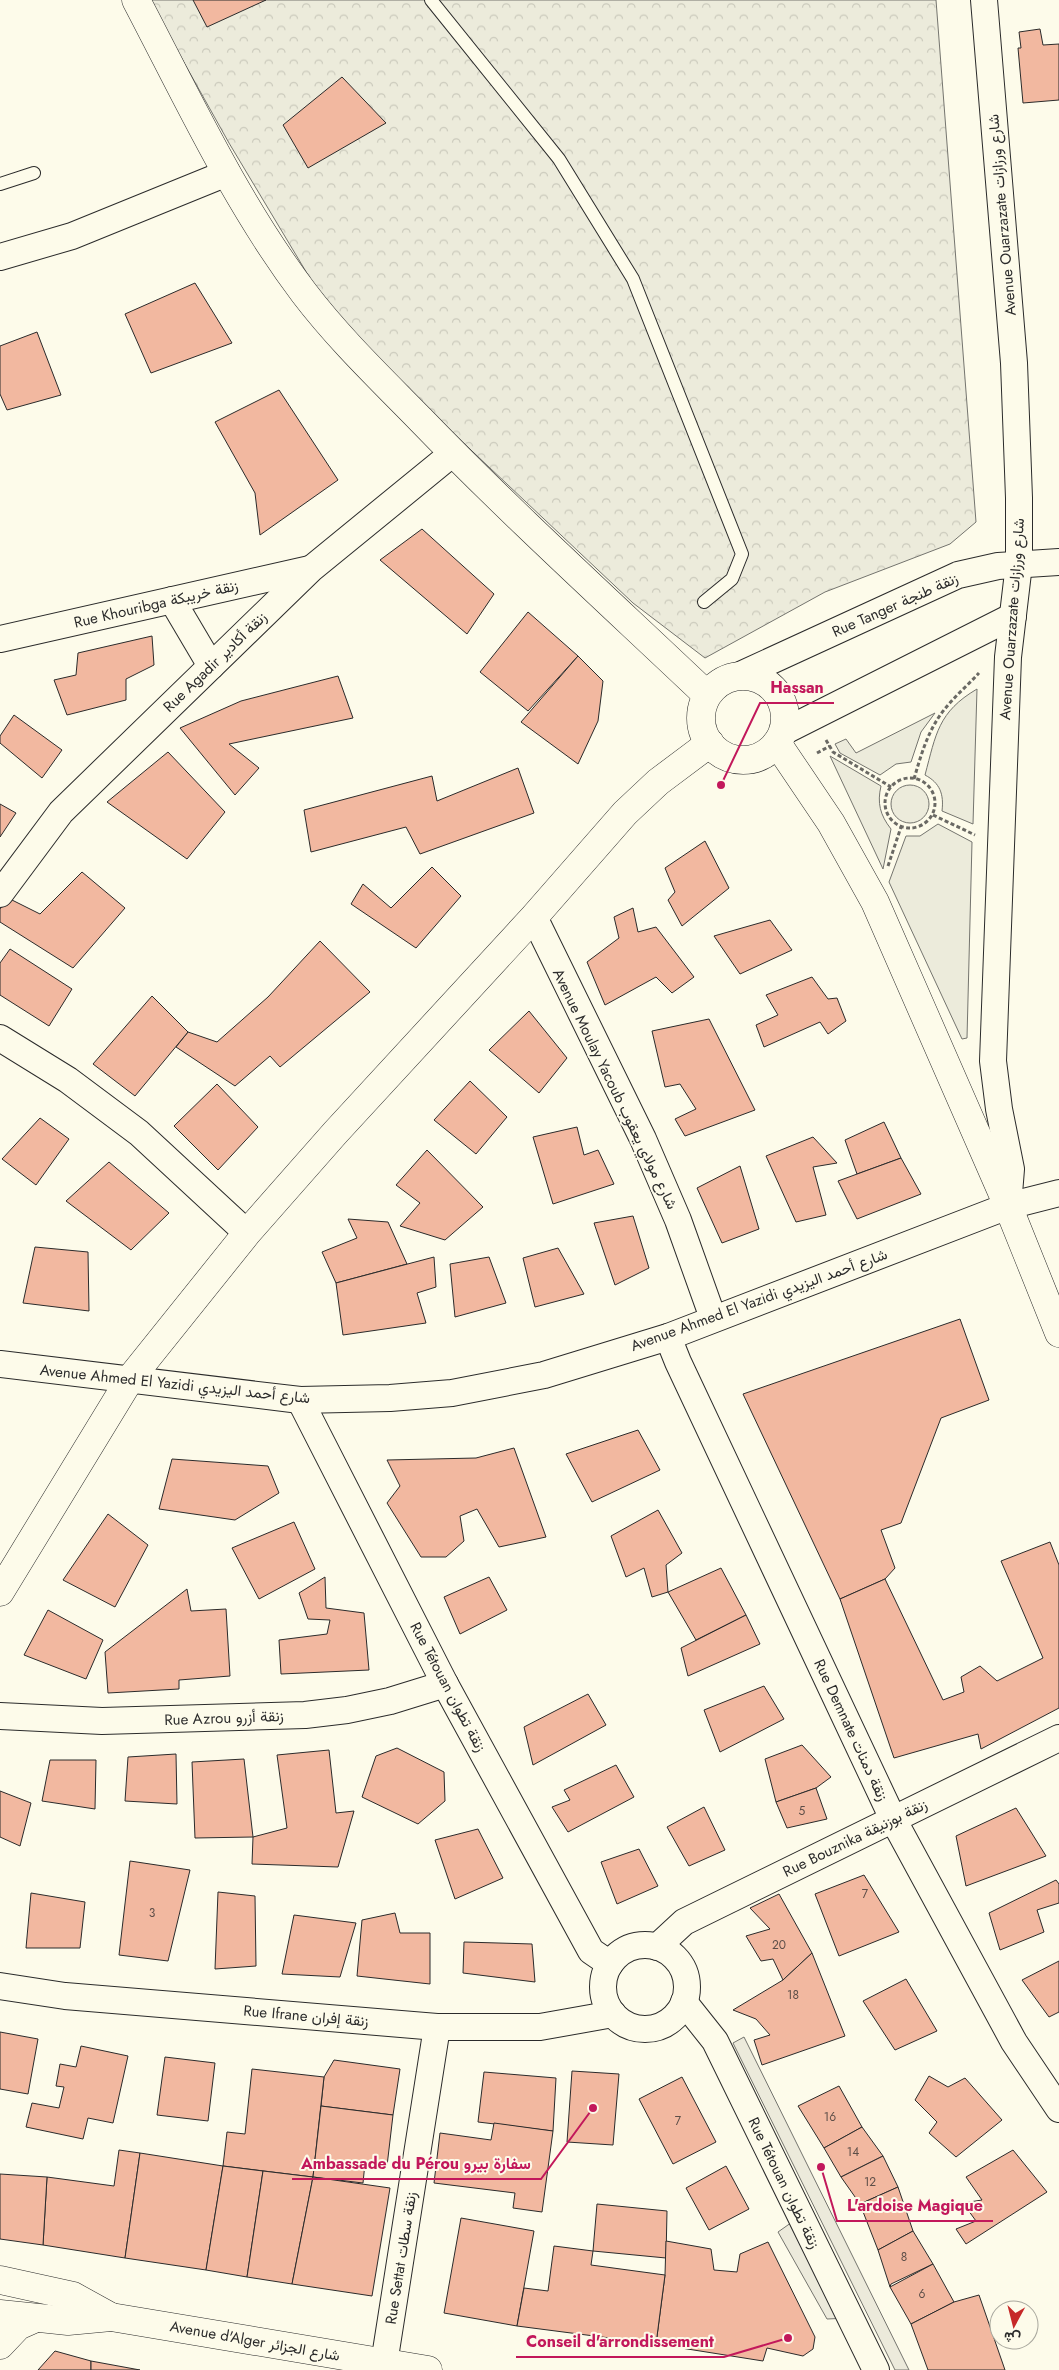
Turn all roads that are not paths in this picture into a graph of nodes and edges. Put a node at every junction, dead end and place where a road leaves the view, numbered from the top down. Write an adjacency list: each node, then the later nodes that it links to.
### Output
1 (136, 0): 5 (street)
2 (430, 0): 13 (lane)
3 (984, 0): 10 (street, Avenue Ouarzazate شارع ورزازات)
4 (34, 173): 6 (lane)
5 (227, 173): 7 (street); 8 (street)
6 (0, 184)
7 (0, 257)
8 (453, 453): 11 (street, Rue Agadir زنقة أكادير); 18 (street)
9 (1059, 562): 10 (street, Rue Tanger زنقة طنجة)
10 (1019, 564): 14 (street, Avenue Ouarzazate شارع ورزازات); 17 (street, Rue Tanger زنقة طنجة)
11 (311, 569): 12 (street, Rue Khouribga زنقة خريبكة); 16 (street, Rue Agadir زنقة أكادير)
12 (172, 600): 15 (street, Rue Khouribga زنقة خريبكة); 16 (street)
13 (704, 602)
14 (1013, 616): 19 (street); 25 (street, Avenue Ouarzazate شارع ورزازات)
15 (0, 639)
16 (211, 666): 21 (street, Rue Agadir زنقة أكادير)
17 (738, 676): 18 (street); 19 (street)
18 (707, 695): 20 (street)
19 (780, 738): 20 (street); 25 (street)
20 (710, 744): 22 (street)
21 (0, 894)
22 (534, 917): 26 (street); 27 (street, Avenue Moulay Yacoub شارع مولاي يعقوب)
23 (0, 1038): 26 (street)
24 (1059, 1193): 25 (street, Avenue Ahmed El Yazidi شارع أحمد اليزيدي)
25 (1008, 1206): 27 (street, Avenue Ahmed El Yazidi شارع أحمد اليزيدي); 28 (street)
26 (247, 1233): 31 (street)
27 (713, 1318): 29 (street, Avenue Ahmed El Yazidi شارع أحمد اليزيدي)
28 (1059, 1333)
29 (668, 1337): 32 (street, Avenue Ahmed El Yazidi شارع أحمد اليزيدي); 37 (street, Rue Demnate زنقة دمنات)
30 (0, 1364): 31 (street, Avenue Ahmed El Yazidi شارع أحمد اليزيدي)
31 (130, 1378): 32 (street, Avenue Ahmed El Yazidi شارع أحمد اليزيدي); 33 (street)
32 (300, 1400): 34 (street, Rue Tétouan زنقة تطوان)
33 (0, 1592)
34 (445, 1684): 35 (street, Rue Azrou زنقة أزرو); 39 (street, Rue Tétouan زنقة تطوان)
35 (0, 1716)
36 (1059, 1738): 37 (street, Rue Bouznika زنقة بوزنيقة)
37 (892, 1819): 38 (street, Rue Bouznika زنقة بوزنيقة); 44 (street, Rue Demnate زنقة دمنات)
38 (657, 1947): 39 (street); 41 (street)
39 (610, 1964): 42 (street)
40 (0, 1986): 43 (street, Rue Ifrane زنقة إفران)
41 (684, 2002): 42 (street); 52 (street, Rue Tétouan زنقة تطوان)
42 (613, 2014): 43 (street, Rue Ifrane زنقة إفران)
43 (437, 2027): 50 (street, Rue Settat زنقة سطات)
44 (1059, 2110)
45 (0, 2280): 47 (street, Avenue d'Alger شارع الجزائر)
46 (0, 2314): 48 (street, Avenue d'Alger شارع الجزائر)
47 (111, 2317): 48 (street, Avenue d'Alger شارع الجزائر); 50 (street, Avenue d'Alger شارع الجزائر)
48 (36, 2318): 49 (street)
49 (0, 2345)
50 (383, 2366): 51 (street, Avenue d'Alger شارع الجزائر)
51 (428, 2370)
52 (876, 2370)

